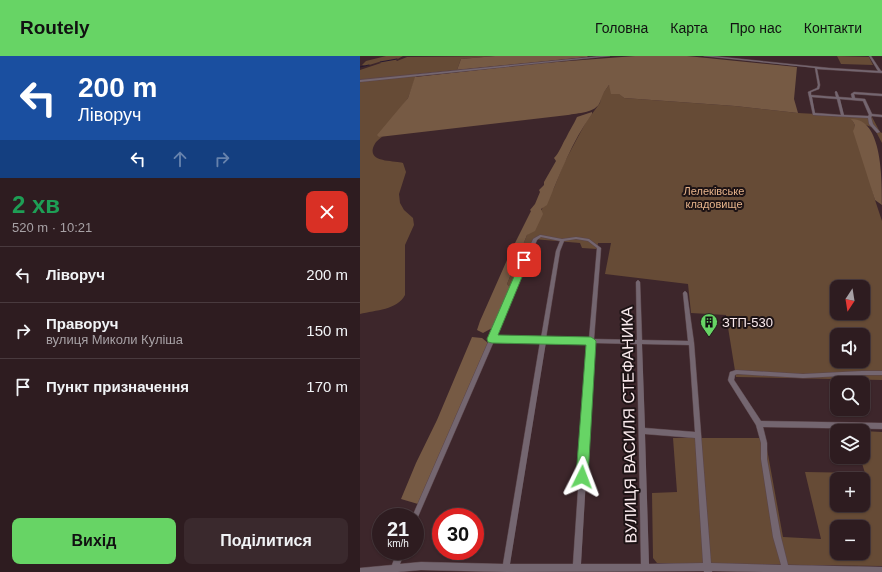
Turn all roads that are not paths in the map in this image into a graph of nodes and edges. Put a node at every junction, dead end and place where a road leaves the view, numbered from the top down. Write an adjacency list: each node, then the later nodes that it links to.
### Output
1 (605, 56): 2 (street); 7 (street)
2 (610, 56)
3 (705, 56): 5 (street)
4 (870, 56): 6 (street)
5 (816, 68): 6 (street); 10 (street)
6 (881, 73)
7 (360, 81)
8 (836, 92): 11 (street)
9 (882, 95): 12 (street)
10 (810, 96): 11 (street); 13 (street)
11 (838, 98): 12 (street); 13 (street)
12 (854, 98): 14 (street)
13 (843, 116): 14 (street)
14 (870, 116): 15 (street); 16 (street)
15 (882, 116)
16 (878, 132)
17 (562, 240): 20 (street); 21 (street); 22 (street)
18 (638, 282): 23 (street, ВУЛИЦЯ ВАСИЛЯ СТЕФАНИКА)
19 (686, 293): 24 (street)
20 (492, 339): 21 (street); 30 (street)
21 (542, 340): 22 (street); 35 (street)
22 (591, 341): 23 (street); 33 (street)
23 (640, 343): 24 (street); 28 (street, ВУЛИЦЯ ВАСИЛЯ СТЕФАНИКА)
24 (691, 343): 29 (street)
25 (882, 373): 26 (street)
26 (759, 424): 27 (street); 37 (street)
27 (882, 426)
28 (643, 431): 29 (street); 34 (street, ВУЛИЦЯ ВАСИЛЯ СТЕФАНИКА)
29 (698, 435): 36 (street)
30 (418, 508)
31 (398, 560): 32 (street)
32 (395, 567): 35 (street); 40 (street)
33 (577, 567): 34 (street); 35 (street)
34 (645, 567): 36 (street)
35 (502, 569)
36 (708, 570): 37 (street)
37 (786, 570): 38 (street)
38 (839, 571): 39 (street)
39 (882, 571)
40 (360, 572)

